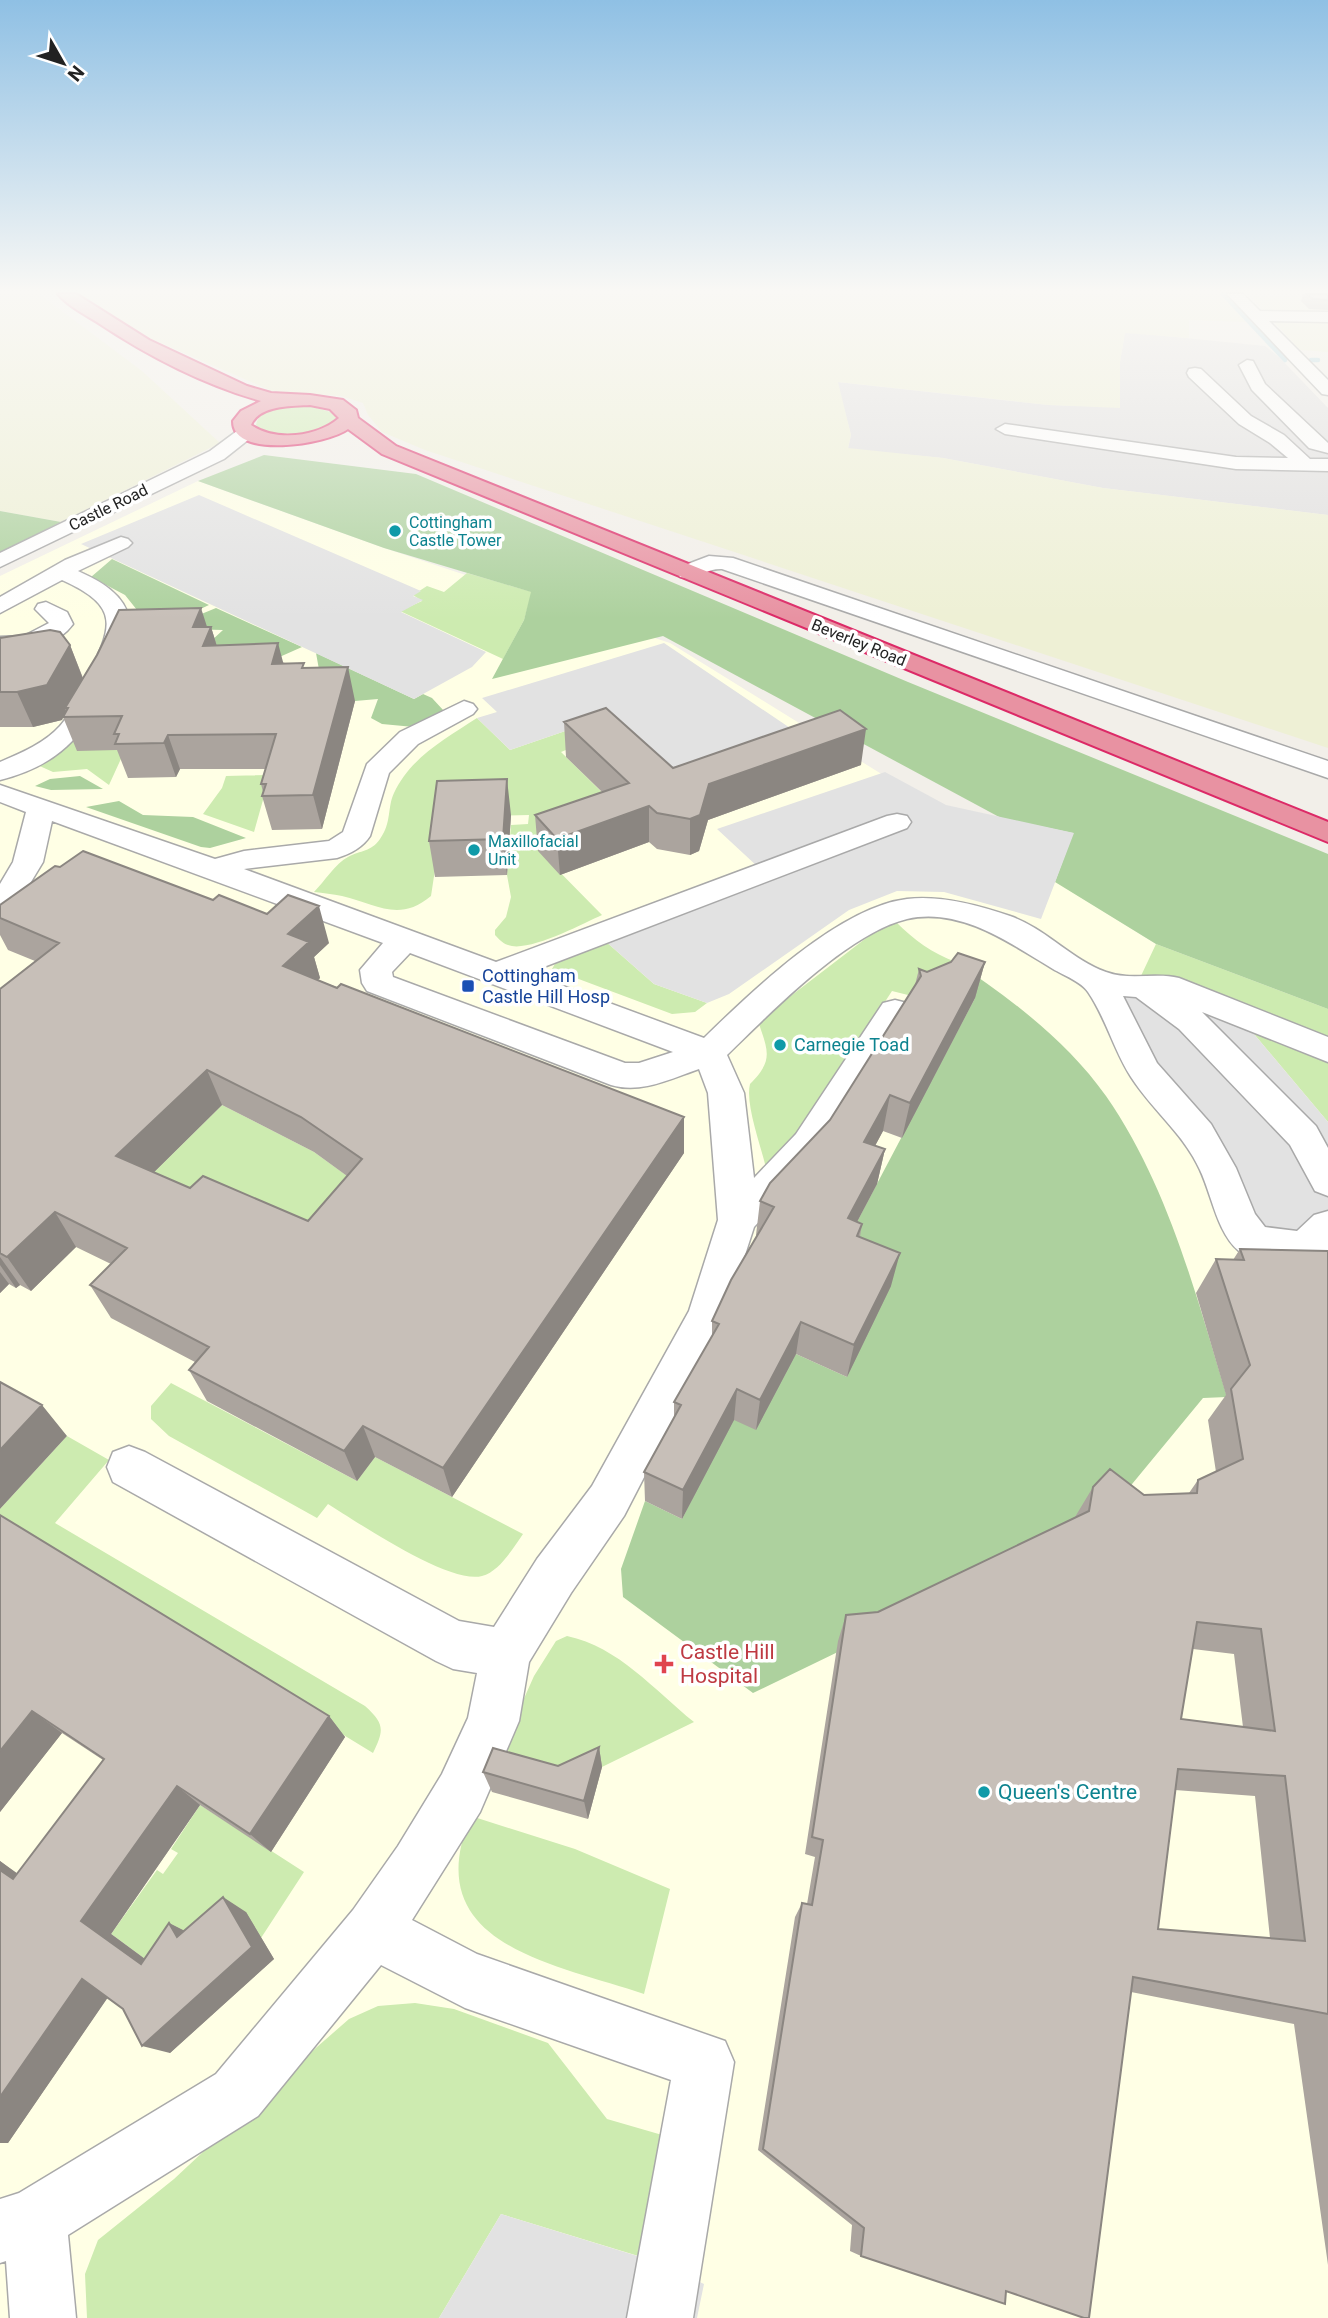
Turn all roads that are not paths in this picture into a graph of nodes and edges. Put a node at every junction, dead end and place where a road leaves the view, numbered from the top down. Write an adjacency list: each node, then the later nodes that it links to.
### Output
1 (236, 402): 7 (highway)
2 (287, 402): 7 (highway)
3 (310, 402): 6 (highway, Beverley Road)
4 (1226, 402): 14 (street)
5 (1274, 402): 12 (street)
6 (348, 420): 9 (highway); 11 (highway, Beverley Road)
7 (245, 427): 10 (highway); 13 (street, Castle Road)
8 (1005, 429): 14 (street)
9 (310, 438): 10 (highway); 11 (highway, Beverley Road)
10 (286, 440): 13 (street, Castle Road)
11 (389, 450): 19 (highway, Beverley Road)
12 (1328, 450)
13 (216, 455): 17 (street, Castle Road)
14 (1306, 465): 15 (street)
15 (1328, 465)
16 (121, 543): 18 (street)
17 (0, 561)
18 (61, 572): 20 (street); 25 (street)
19 (688, 572): 24 (street); 29 (highway, Beverley Road)
20 (0, 606)
21 (46, 610): 22 (street)
22 (0, 644)
23 (464, 709): 30 (street)
24 (1328, 770)
25 (0, 772)
26 (0, 793): 27 (street)
27 (41, 809): 30 (street); 31 (street)
28 (897, 822): 33 (street)
29 (1328, 833)
30 (213, 868): 32 (street)
31 (0, 908)
32 (404, 941): 33 (street); 38 (street)
33 (495, 974): 38 (street)
34 (1100, 983): 35 (street); 38 (street); 41 (street)
35 (1144, 987): 37 (street); 39 (street)
36 (895, 1011): 40 (street)
37 (1328, 1050)
38 (709, 1054): 40 (street)
39 (1328, 1181)
40 (737, 1220): 43 (street)
41 (1328, 1226)
42 (129, 1467): 43 (street)
43 (506, 1654): 44 (street)
44 (373, 1930): 45 (street); 47 (street)
45 (18, 2225): 46 (street)
46 (44, 2318)
47 (660, 2318)

